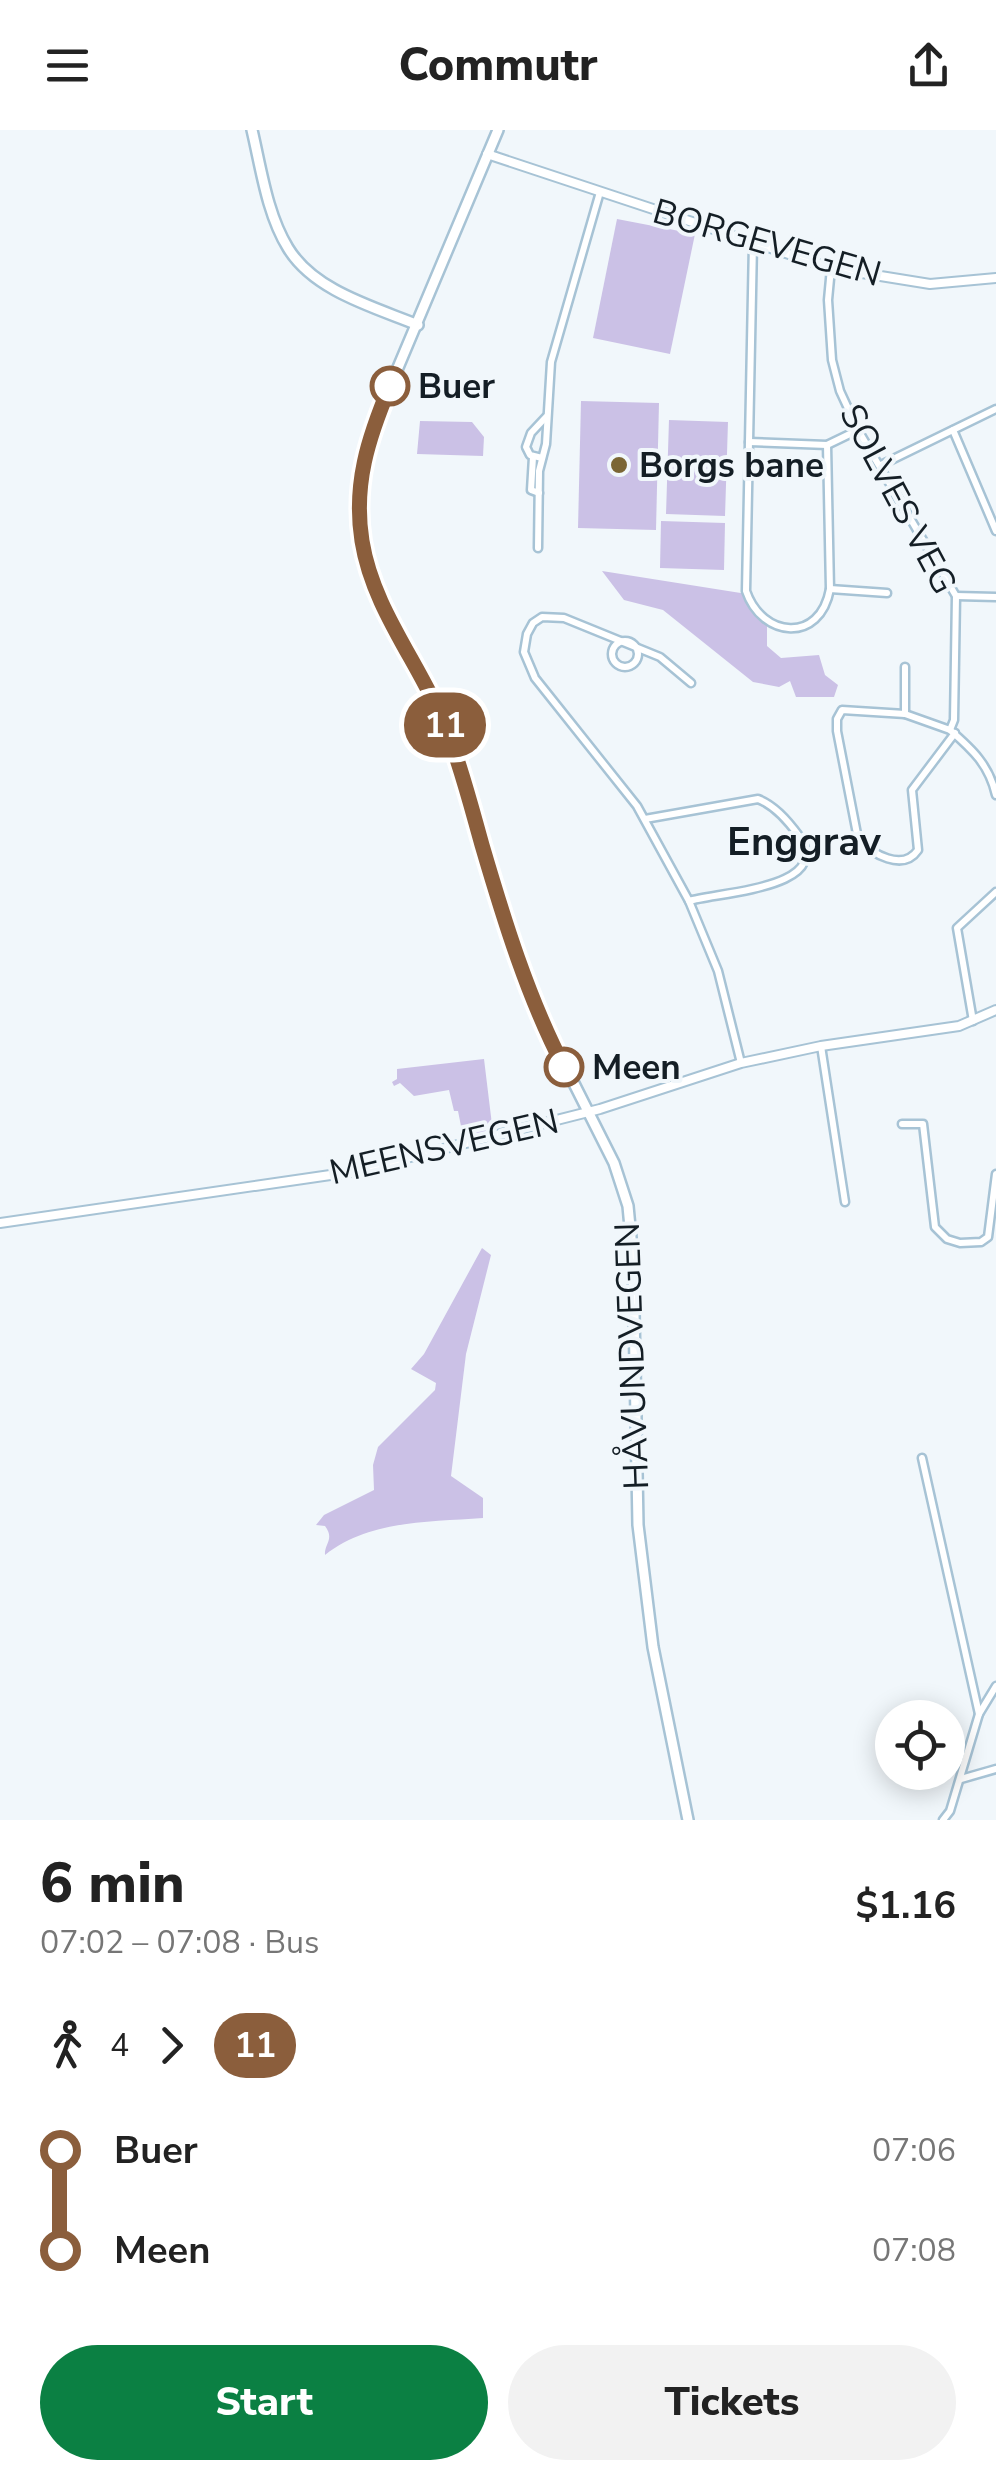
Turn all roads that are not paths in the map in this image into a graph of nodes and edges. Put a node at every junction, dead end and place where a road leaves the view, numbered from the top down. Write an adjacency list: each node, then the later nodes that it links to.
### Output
1 (252, 130): 8 (main road)
2 (498, 130): 3 (main road, HÅVUNDVEGEN)
3 (487, 154): 4 (street, BORGEVEGEN); 8 (main road, HÅVUNDVEGEN)
4 (600, 192): 5 (street, BORGEVEGEN); 10 (street)
5 (754, 243): 6 (street, BORGEVEGEN); 13 (street)
6 (831, 268): 7 (street, BORGEVEGEN); 11 (street, SOLVES VEG)
7 (996, 278)
8 (418, 325): 36 (main road, HÅVUNDVEGEN)
9 (996, 409): 12 (street)
10 (547, 416): 15 (street); 15 (street)
11 (858, 430): 14 (street); 16 (street, SOLVES VEG)
12 (953, 430): 16 (street); 17 (street)
13 (749, 442): 14 (street); 19 (street)
14 (827, 445): 19 (street)
15 (538, 458): 18 (street)
16 (881, 465): 21 (street, SOLVES VEG)
17 (996, 531)
18 (538, 548)
19 (830, 589): 20 (street)
20 (887, 594)
21 (956, 596): 22 (street); 27 (street, SOLVES VEG)
22 (996, 596)
23 (629, 642): 23 (street); 25 (street); 29 (street)
24 (905, 666): 26 (street)
25 (691, 684)
26 (905, 714): 27 (street); 27 (street)
27 (953, 732): 28 (street)
28 (996, 795)
29 (645, 818): 31 (street); 31 (street)
30 (996, 892): 33 (street)
31 (690, 901): 35 (street)
32 (996, 1010): 33 (street, MEENSVEGEN)
33 (973, 1021): 34 (street, MEENSVEGEN)
34 (821, 1046): 35 (street, MEENSVEGEN); 39 (street)
35 (741, 1062): 36 (street, MEENSVEGEN)
36 (588, 1112): 40 (street, MEENSVEGEN); 48 (main road, HÅVUNDVEGEN)
37 (902, 1124): 38 (street)
38 (996, 1174)
39 (845, 1202)
40 (0, 1223)
41 (922, 1458): 43 (street)
42 (996, 1686): 43 (street)
43 (979, 1714): 44 (street)
44 (965, 1765)
45 (996, 1769): 46 (street)
46 (965, 1778)
47 (957, 1790): 49 (street)
48 (688, 1820)
49 (944, 1820)

